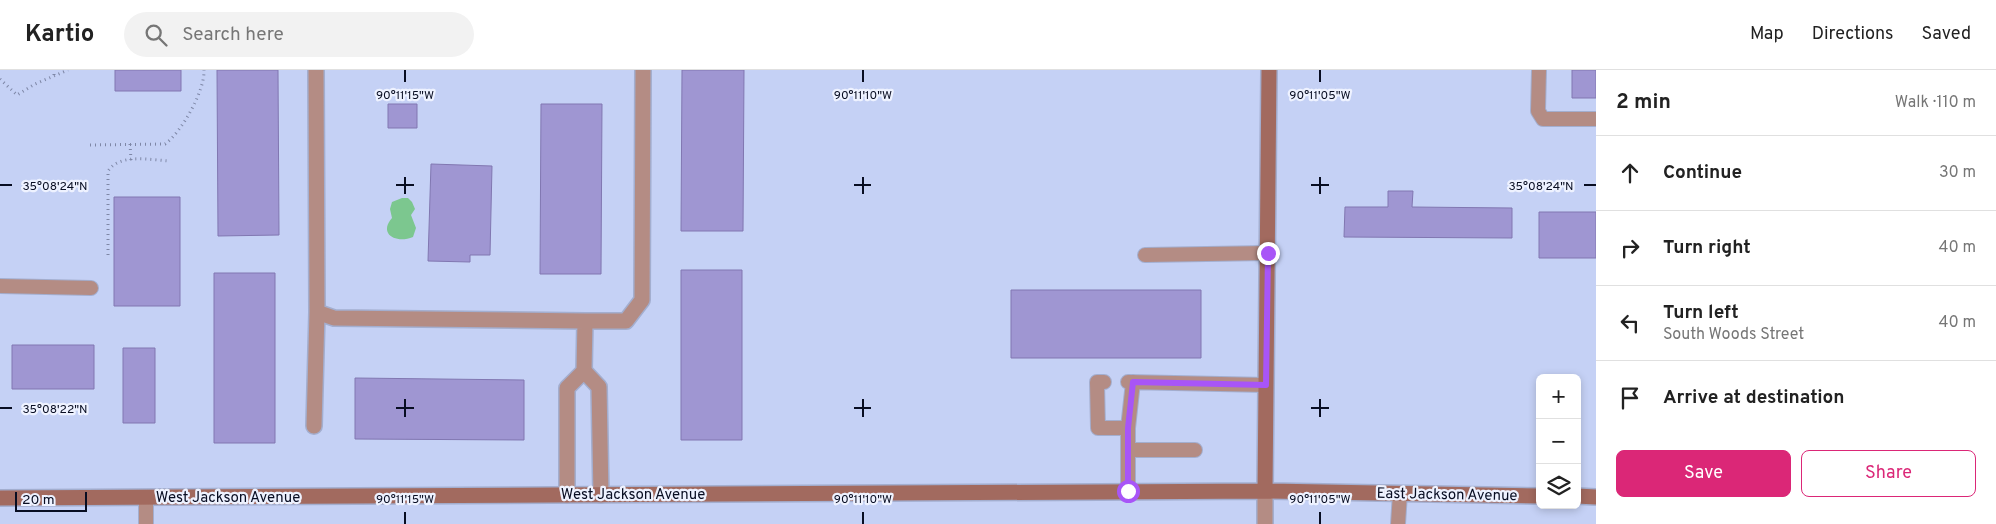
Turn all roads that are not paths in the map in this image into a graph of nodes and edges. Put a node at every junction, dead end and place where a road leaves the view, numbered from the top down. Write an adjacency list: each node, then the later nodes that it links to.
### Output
1 (316, 70): 10 (street)
2 (643, 70): 11 (street)
3 (1270, 70): 6 (street)
4 (1539, 70): 5 (lane)
5 (1596, 119)
6 (1268, 253): 7 (lane); 14 (street)
7 (1145, 255)
8 (0, 286): 9 (lane)
9 (91, 288)
10 (317, 312): 11 (street); 15 (street)
11 (585, 321): 12 (street)
12 (584, 372): 22 (street); 23 (street)
13 (1104, 382): 16 (lane)
14 (1266, 385): 16 (lane); 20 (street)
15 (314, 426)
16 (1128, 428): 17 (lane)
17 (1128, 450): 18 (lane); 19 (lane)
18 (1195, 450)
19 (1128, 491): 20 (street, West Jackson Avenue); 23 (street, West Jackson Avenue)
20 (1265, 491): 21 (street, East Jackson Avenue); 30 (street)
21 (1400, 493): 24 (street, East Jackson Avenue); 31 (lane)
22 (567, 495): 23 (street, West Jackson Avenue); 26 (street, West Jackson Avenue)
23 (601, 495)
24 (1536, 496)
25 (1581, 496): 27 (street)
26 (146, 497): 28 (street, West Jackson Avenue); 29 (lane)
27 (1596, 497)
28 (0, 498)
29 (146, 524)
30 (1265, 524)
31 (1398, 524)

